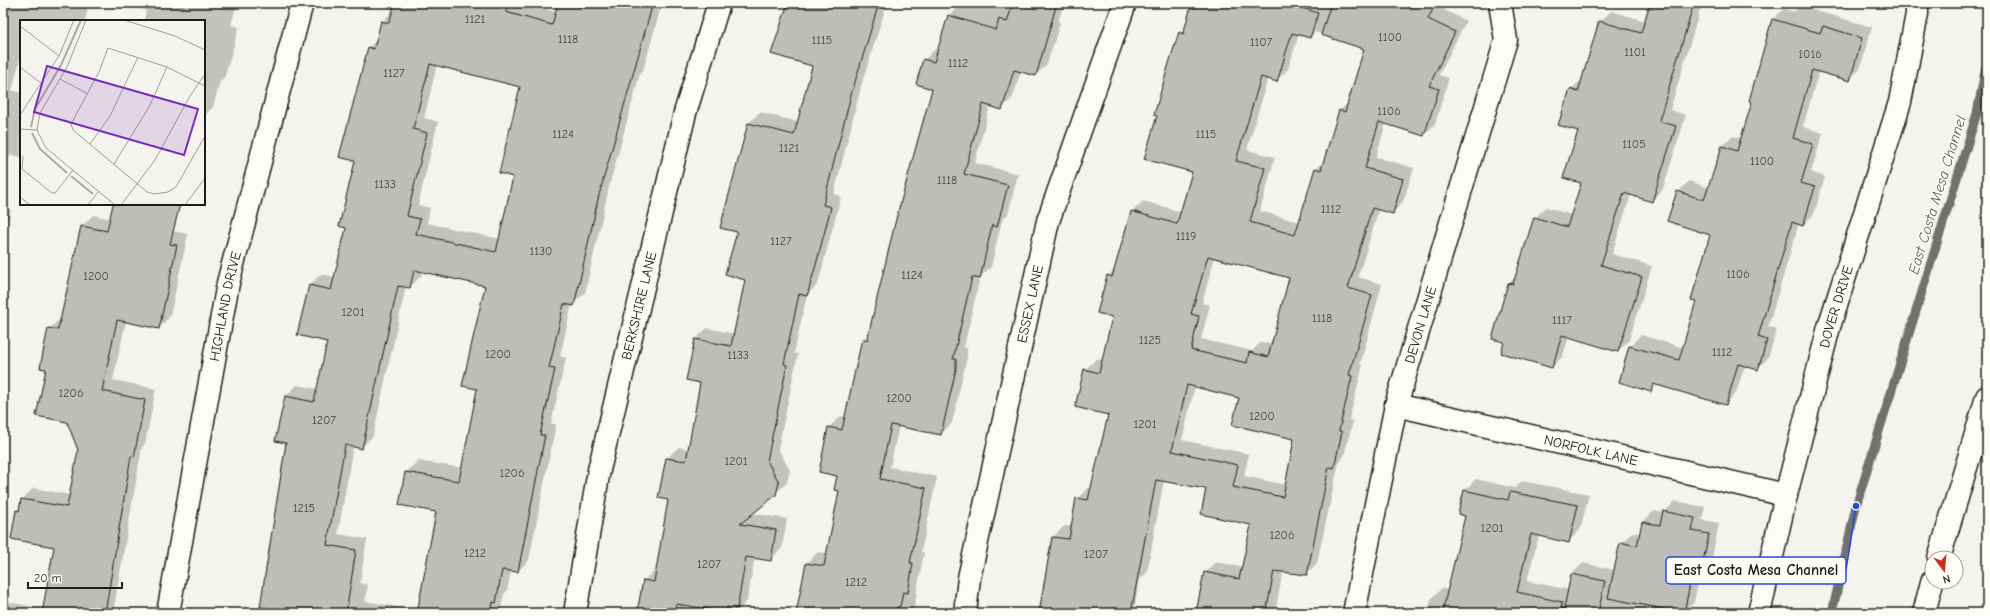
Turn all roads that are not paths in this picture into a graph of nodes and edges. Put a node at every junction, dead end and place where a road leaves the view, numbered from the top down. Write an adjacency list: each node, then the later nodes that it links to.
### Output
1 (302, 3): 11 (street, HIGHLAND DRIVE)
2 (720, 3): 12 (street, BERKSHIRE LANE)
3 (1125, 3): 13 (street, ESSEX LANE)
4 (1500, 3): 7 (street, DEVON LANE)
5 (1917, 3): 8 (street, DOVER DRIVE)
6 (1987, 397): 9 (street)
7 (1396, 405): 8 (street, NORFOLK LANE); 14 (street, DEVON LANE)
8 (1786, 495): 15 (street, DOVER DRIVE)
9 (1941, 550)
10 (1930, 590): 16 (street)
11 (168, 613)
12 (575, 613)
13 (965, 613)
14 (1354, 613)
15 (1759, 613)
16 (1924, 613)

